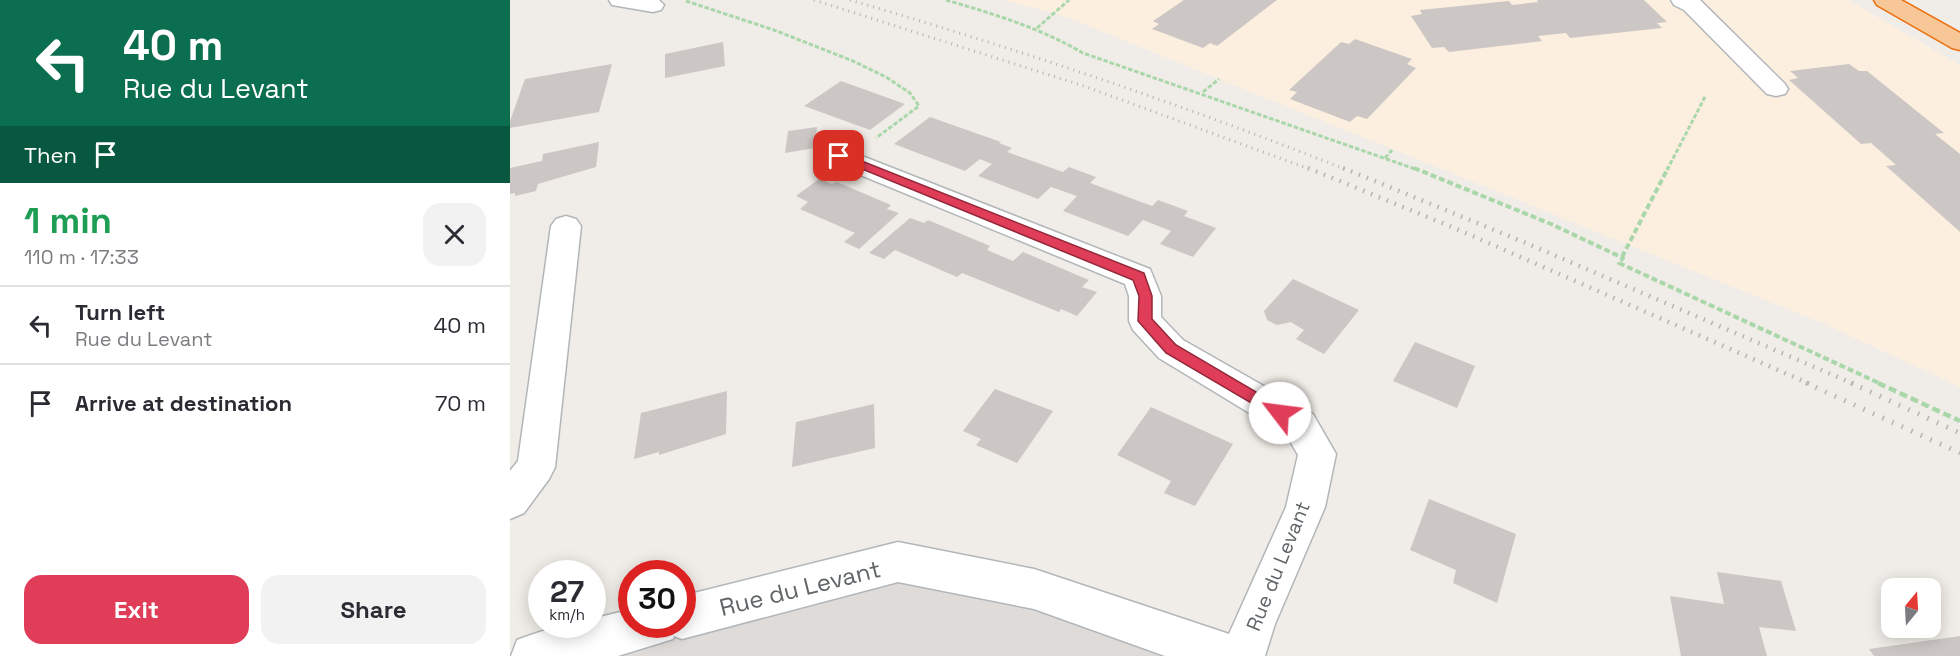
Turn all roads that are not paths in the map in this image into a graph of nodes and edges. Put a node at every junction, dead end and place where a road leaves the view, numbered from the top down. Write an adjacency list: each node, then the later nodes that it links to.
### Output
1 (620, 0): 5 (street)
2 (1682, 0): 8 (street)
3 (1885, 0): 7 (highway)
4 (1926, 0): 6 (highway)
5 (653, 5)
6 (1960, 20)
7 (1960, 43)
8 (1776, 89)
9 (844, 157): 16 (street, Rue du Levant)
10 (567, 226): 11 (street)
11 (510, 501)
12 (696, 614): 15 (street, Rue du Levant)
13 (618, 634): 14 (street)
14 (533, 656)
15 (1228, 656)
16 (1243, 656)

